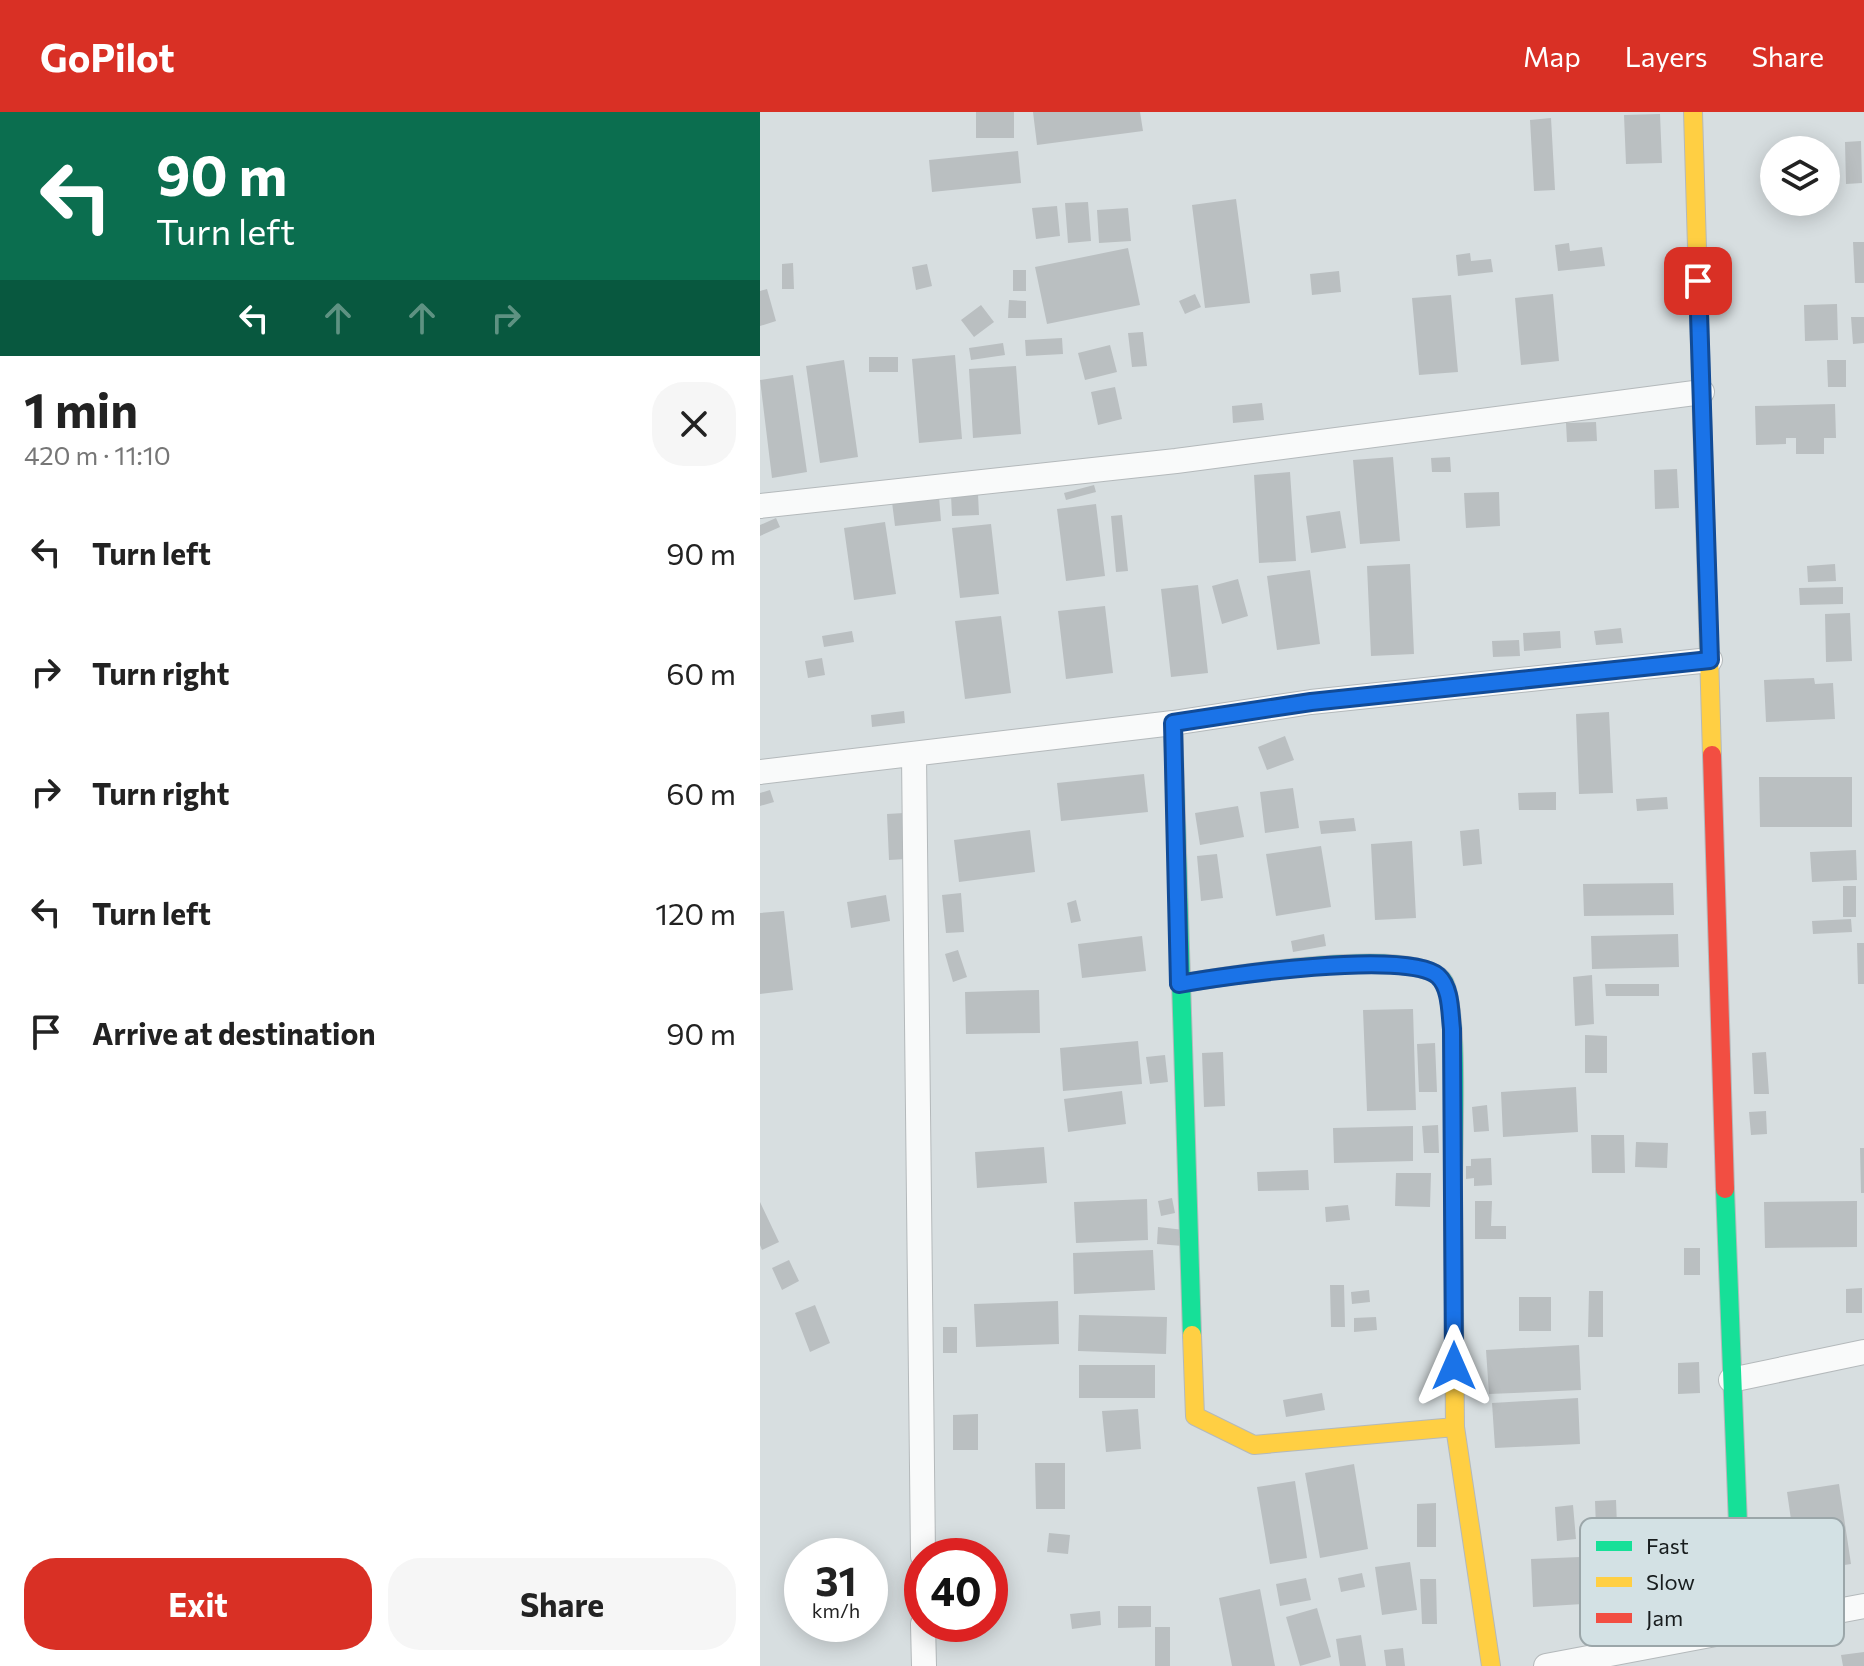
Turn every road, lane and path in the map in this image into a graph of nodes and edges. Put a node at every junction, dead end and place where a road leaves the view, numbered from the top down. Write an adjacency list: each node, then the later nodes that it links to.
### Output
1 (1693, 112): 2 (street)
2 (1702, 392): 3 (street); 4 (street)
3 (760, 506)
4 (1710, 660): 5 (street); 10 (street)
5 (1173, 723): 6 (street); 8 (street)
6 (914, 756): 7 (street); 13 (street)
7 (760, 772)
8 (1179, 984): 11 (street); 11 (street)
9 (1864, 1352): 10 (street)
10 (1731, 1380): 12 (street)
11 (1455, 1427): 19 (street)
12 (1737, 1518)
13 (923, 1538)
14 (1864, 1606): 15 (street)
15 (1844, 1610)
16 (923, 1642): 18 (street)
17 (1649, 1646): 20 (street)
18 (924, 1666)
19 (1491, 1666)
20 (1546, 1666)

